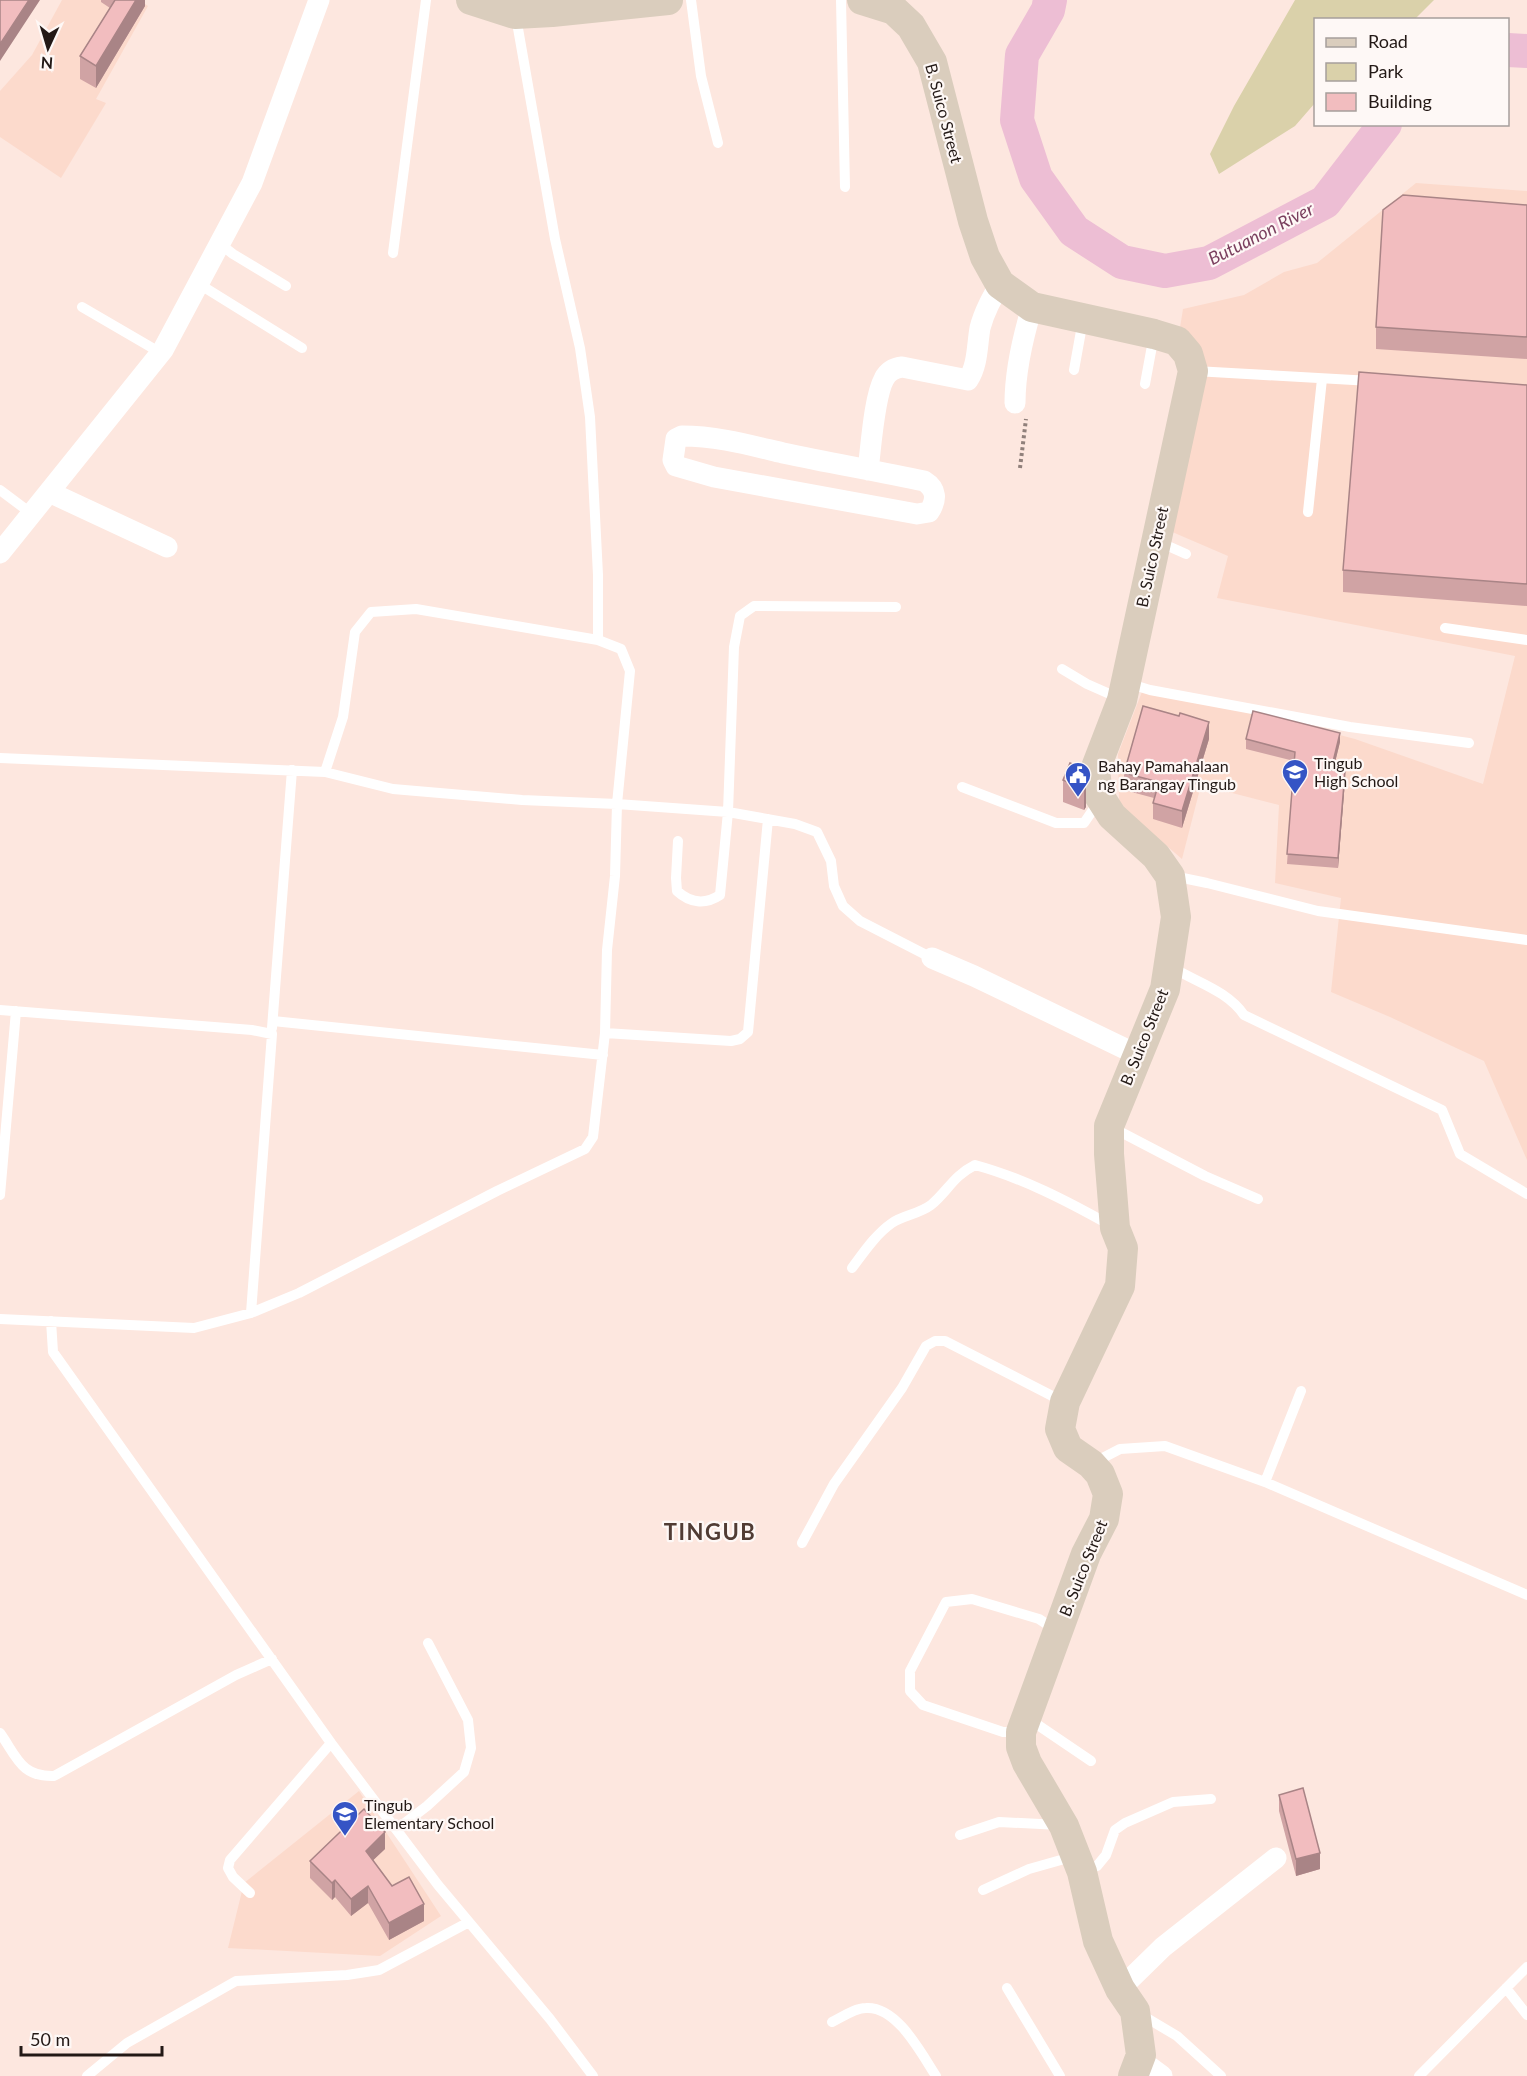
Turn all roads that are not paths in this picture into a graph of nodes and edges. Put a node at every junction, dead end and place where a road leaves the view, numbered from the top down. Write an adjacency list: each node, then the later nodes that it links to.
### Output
1 (319, 0): 11 (street)
2 (426, 0): 12 (lane)
3 (471, 0): 8 (street)
4 (668, 0): 8 (street)
5 (692, 0): 9 (lane)
6 (841, 0): 10 (lane)
7 (862, 0): 14 (street, B. Suico Street)
8 (515, 14): 39 (lane)
9 (718, 143)
10 (845, 187)
11 (220, 244): 13 (street); 15 (lane)
12 (393, 253)
13 (199, 284): 20 (lane); 21 (street)
14 (1000, 284): 17 (street, B. Suico Street); 28 (street)
15 (286, 286)
16 (82, 307): 21 (lane)
17 (1032, 307): 18 (street, B. Suico Street); 27 (street)
18 (1084, 318): 19 (street, B. Suico Street); 22 (lane)
19 (1154, 334): 23 (street, B. Suico Street); 26 (lane)
20 (302, 348)
21 (161, 353): 30 (street)
22 (1074, 370)
23 (1193, 371): 24 (lane); 33 (street, B. Suico Street)
24 (1322, 379): 25 (lane); 31 (lane)
25 (1379, 381)
26 (1145, 384)
27 (1016, 403)
28 (868, 470): 28 (street)
29 (0, 490): 32 (lane)
30 (49, 492): 32 (street); 34 (street)
31 (1308, 512)
32 (32, 514): 35 (street)
33 (1156, 541): 36 (lane); 42 (street, B. Suico Street)
34 (167, 547)
35 (0, 553)
36 (1186, 554)
37 (896, 608): 50 (lane)
38 (1445, 628): 40 (lane)
39 (598, 640): 46 (lane); 49 (lane)
40 (1527, 640)
41 (1062, 669): 42 (lane)
42 (1123, 691): 43 (lane); 48 (street, B. Suico Street)
43 (1469, 743)
44 (0, 758): 45 (lane)
45 (292, 771): 46 (lane); 59 (lane)
46 (325, 772): 49 (lane)
47 (962, 787): 48 (lane)
48 (1101, 798): 53 (street, B. Suico Street)
49 (616, 804): 50 (lane); 60 (lane)
50 (728, 812): 51 (lane); 52 (lane)
51 (768, 819): 55 (lane); 60 (lane)
52 (678, 842)
53 (1170, 876): 54 (lane); 56 (street, B. Suico Street)
54 (1527, 940)
55 (932, 958): 62 (street)
56 (1169, 966): 62 (street, B. Suico Street); 66 (lane)
57 (0, 1010): 58 (lane)
58 (16, 1011): 61 (lane); 64 (lane)
59 (273, 1021): 61 (lane); 63 (lane)
60 (605, 1033): 63 (lane)
61 (272, 1034): 71 (lane)
62 (1138, 1054): 65 (street, B. Suico Street)
63 (603, 1055): 71 (lane)
64 (5, 1094): 67 (lane)
65 (1109, 1126): 68 (lane); 69 (street, B. Suico Street)
66 (1527, 1194)
67 (0, 1195)
68 (1258, 1199)
69 (1115, 1228): 70 (lane); 75 (street, B. Suico Street)
70 (852, 1268)
71 (251, 1312): 73 (lane)
72 (0, 1318): 73 (lane)
73 (51, 1321): 82 (lane)
74 (1301, 1391): 77 (lane)
75 (1065, 1402): 76 (street, B. Suico Street); 78 (lane)
76 (1091, 1464): 77 (lane); 80 (street, B. Suico Street)
77 (1266, 1482): 79 (lane)
78 (802, 1544)
79 (1527, 1596)
80 (1057, 1631): 83 (street, B. Suico Street); 83 (lane)
81 (428, 1643): 89 (lane)
82 (272, 1659): 84 (lane); 85 (lane)
83 (1023, 1724): 86 (lane); 88 (street)
84 (0, 1733)
85 (331, 1743): 89 (lane); 94 (lane)
86 (1091, 1761)
87 (1211, 1799): 92 (lane)
88 (1064, 1826): 90 (lane); 92 (street)
89 (397, 1829): 95 (lane)
90 (960, 1835)
91 (1276, 1858): 99 (street)
92 (1079, 1864): 93 (lane); 99 (street)
93 (983, 1890)
94 (250, 1893)
95 (469, 1922): 103 (lane); 104 (lane)
96 (1527, 1967): 98 (lane)
97 (1007, 1988): 106 (lane)
98 (1506, 1988): 100 (lane); 108 (lane)
99 (1127, 2000): 102 (street); 107 (lane)
100 (1527, 2015)
101 (832, 2022): 105 (lane)
102 (1142, 2072)
103 (87, 2076)
104 (593, 2076)
105 (936, 2076)
106 (1060, 2076)
107 (1221, 2076)
108 (1419, 2076)

